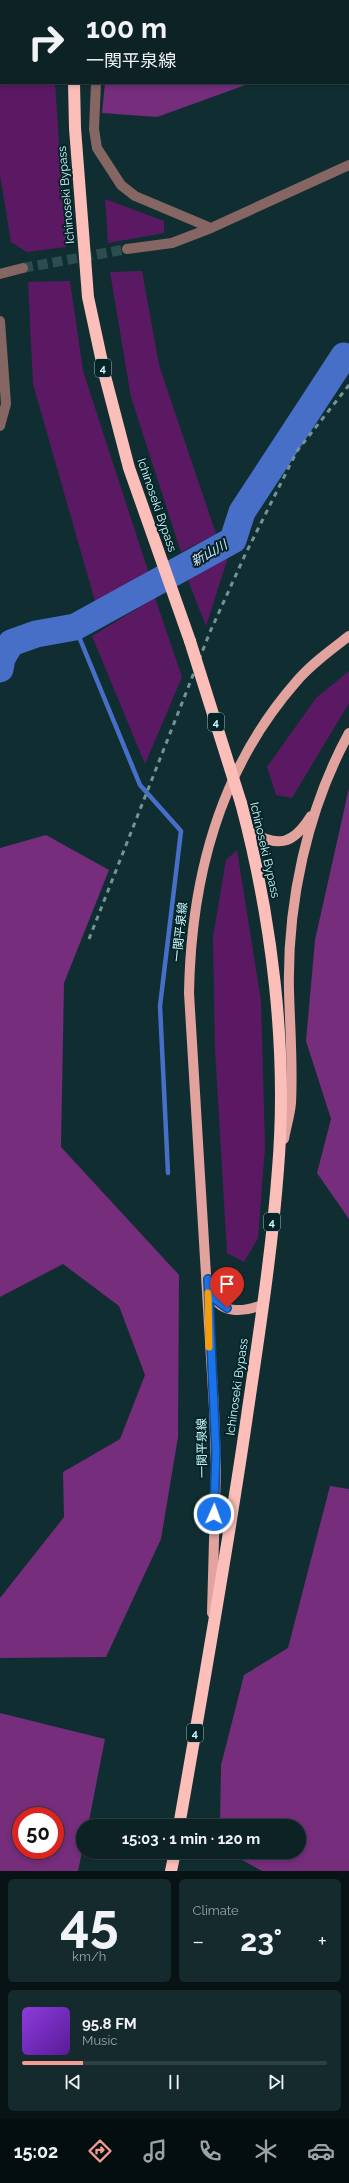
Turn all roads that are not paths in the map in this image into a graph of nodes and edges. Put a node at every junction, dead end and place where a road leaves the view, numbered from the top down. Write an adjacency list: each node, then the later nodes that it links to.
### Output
1 (74, 84): 13 (highway, Ichinoseki Bypass / 4, bridge)
2 (96, 84): 4 (street)
3 (349, 165): 4 (street)
4 (212, 228): 5 (street)
5 (127, 249)
6 (23, 268): 7 (street)
7 (0, 274)
8 (0, 321): 9 (street)
9 (0, 426)
10 (349, 636): 15 (main road, 一関平泉線)
11 (349, 733): 12 (main road)
12 (317, 805): 13 (main road); 14 (main road)
13 (249, 831): 14 (highway, Ichinoseki Bypass / 4)
14 (278, 1167): 16 (highway, Ichinoseki Bypass / 4)
15 (208, 1279): 16 (main road, 一関平泉線); 17 (main road, 一関平泉線)
16 (264, 1304): 17 (highway, Ichinoseki Bypass / 4)
17 (211, 1641): 18 (highway, 4)
18 (180, 1819)
19 (174, 1859): 20 (highway)
20 (172, 1871)

